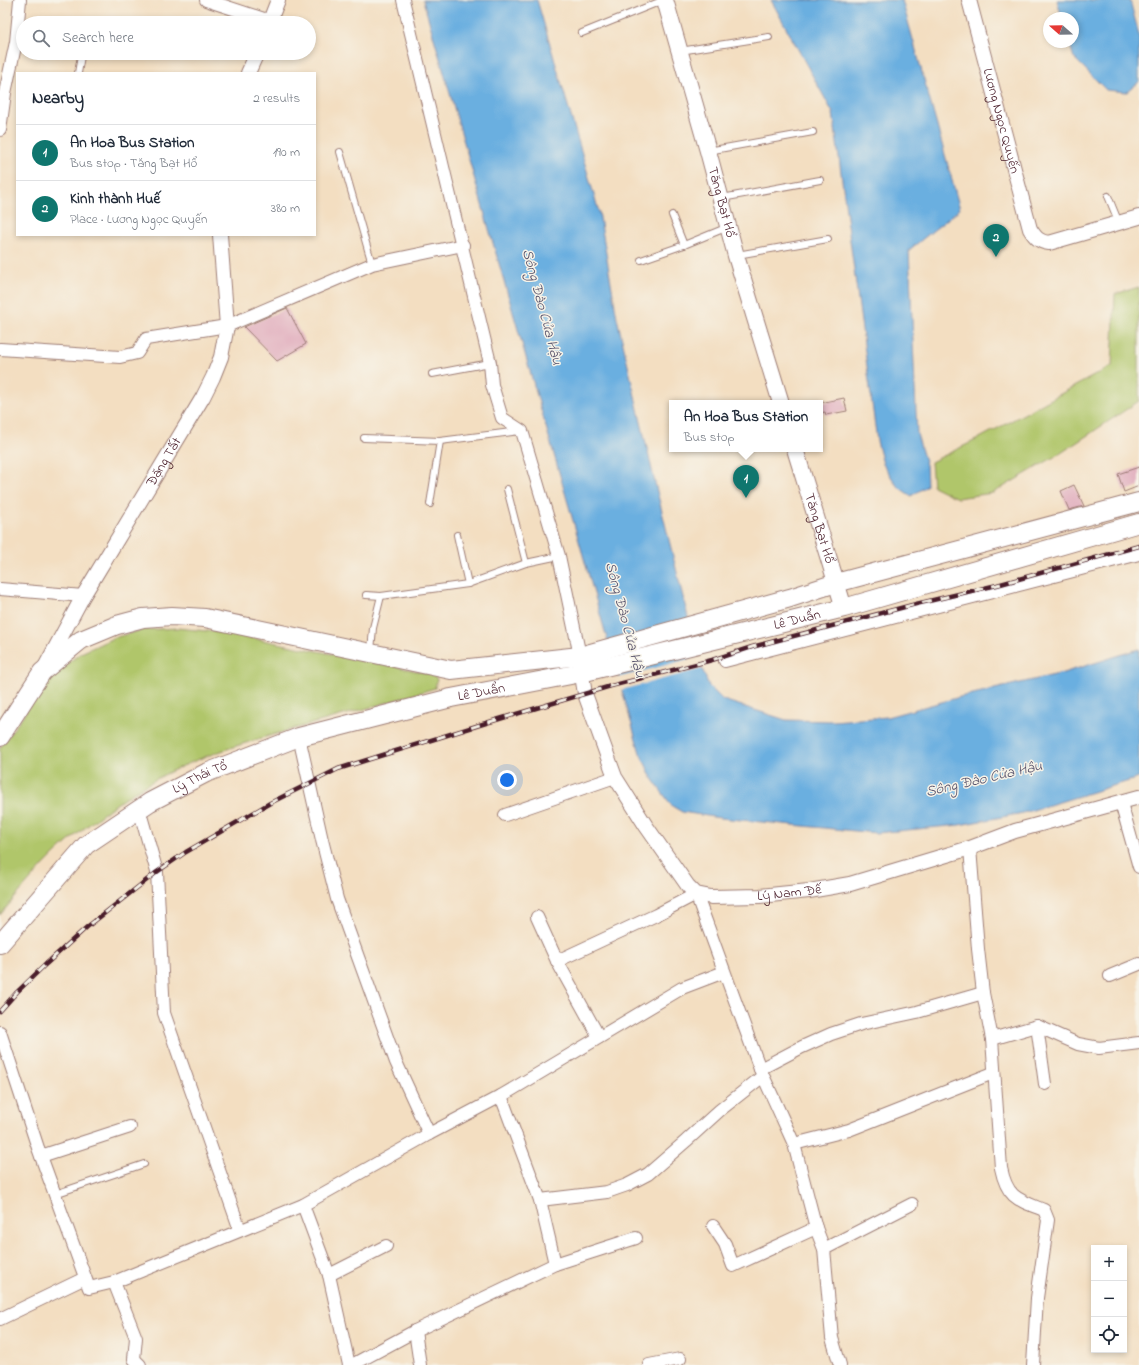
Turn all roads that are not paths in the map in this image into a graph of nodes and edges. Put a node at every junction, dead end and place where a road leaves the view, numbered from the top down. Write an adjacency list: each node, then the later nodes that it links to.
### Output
1 (20, 0): 7 (street)
2 (206, 0): 8 (street)
3 (278, 0): 9 (street)
4 (403, 0): 33 (street)
5 (664, 0): 10 (lane); 12 (main road, Tăng Bạt Hổ)
6 (969, 0): 28 (street, Lương Ngọc Quyến)
7 (20, 16)
8 (253, 16)
9 (272, 16)
10 (582, 33)
11 (769, 37): 12 (lane)
12 (680, 51): 21 (main road, Tăng Bạt Hổ)
13 (17, 60): 18 (street)
14 (80, 60): 16 (lane)
15 (253, 60): 17 (street)
16 (78, 72)
17 (248, 72)
18 (11, 93): 19 (street)
19 (0, 130)
20 (813, 132): 21 (lane)
21 (708, 151): 25 (main road, Tăng Bạt Hổ)
22 (340, 152): 36 (lane)
23 (820, 180): 25 (lane)
24 (1108, 196): 28 (lane)
25 (720, 199): 29 (main road, Tăng Bạt Hổ)
26 (672, 215): 32 (lane)
27 (1139, 217): 28 (street)
28 (1120, 223)
29 (728, 227): 32 (lane); 34 (main road, Tăng Bạt Hổ)
30 (220, 236): 37 (street, Đặng Tất)
31 (828, 239): 34 (lane)
32 (684, 245): 35 (lane)
33 (463, 246): 36 (street); 39 (street)
34 (736, 256): 41 (main road, Tăng Bạt Hổ)
35 (641, 260)
36 (372, 264): 37 (street)
37 (227, 326): 38 (street); 58 (street, Đặng Tất)
38 (0, 349)
39 (490, 363): 40 (lane); 42 (street)
40 (432, 374)
41 (780, 400)
42 (522, 431): 44 (lane); 52 (street)
43 (364, 438): 44 (lane)
44 (440, 440): 48 (lane)
45 (796, 452): 54 (main road, Tăng Bạt Hổ)
46 (507, 489): 53 (lane)
47 (1139, 502): 54 (main road, Lê Duẩn)
48 (430, 504)
49 (1139, 523): 60 (main road, Lê Duẩn)
50 (457, 535): 55 (lane)
51 (1139, 554): 62 (street)
52 (559, 556): 53 (lane); 63 (street)
53 (526, 563): 55 (lane)
54 (836, 583): 60 (main road, Tăng Bạt Hổ); 63 (main road, Lê Duẩn)
55 (468, 584): 59 (lane)
56 (0, 589): 58 (street)
57 (366, 595): 59 (lane)
58 (83, 596): 65 (street, Đặng Tất)
59 (381, 596): 61 (lane)
60 (844, 608): 63 (main road, Lê Duẩn)
61 (371, 652): 64 (main road); 65 (main road)
62 (725, 661)
63 (585, 663): 64 (main road, Lê Duẩn); 66 (main road, Lê Duẩn); 69 (street)
64 (451, 670): 66 (main road)
65 (42, 672): 67 (main road)
66 (451, 698): 68 (main road, Lý Thái Tổ)
67 (0, 737)
68 (300, 737): 72 (main road, Lý Thái Tổ); 94 (street)
69 (615, 777): 73 (street); 76 (street)
70 (1139, 798): 71 (street, Lý Nam Đế)
71 (1121, 803): 74 (street, Lý Nam Đế); 75 (street)
72 (139, 809): 78 (main road, Lý Thái Tổ); 104 (street)
73 (505, 815)
74 (970, 848): 76 (street, Lý Nam Đế); 83 (street)
75 (1139, 866)
76 (696, 894): 79 (street); 81 (street)
77 (537, 917): 79 (street)
78 (0, 944)
79 (557, 961): 86 (street)
80 (1139, 964): 82 (street)
81 (724, 972): 86 (street); 89 (street)
82 (1110, 976)
83 (983, 993): 87 (street); 89 (street)
84 (1037, 1026): 87 (street); 88 (street); 91 (street)
85 (0, 1032): 96 (street)
86 (599, 1037): 92 (street)
87 (992, 1039): 90 (street)
88 (1139, 1043)
89 (761, 1072): 95 (street); 99 (street)
90 (993, 1073): 95 (street); 121 (street)
91 (1045, 1084)
92 (501, 1096): 94 (street); 99 (street)
93 (130, 1127): 96 (street)
94 (429, 1134): 101 (street)
95 (794, 1144): 103 (street)
96 (41, 1156): 98 (street)
97 (144, 1164): 98 (lane)
98 (55, 1194): 110 (street)
99 (540, 1200): 108 (street)
100 (912, 1204): 107 (street)
101 (303, 1205): 104 (street); 109 (street)
102 (714, 1226): 103 (street)
103 (816, 1228): 107 (street)
104 (240, 1230): 111 (street)
105 (636, 1238): 108 (street)
106 (386, 1246): 109 (street)
107 (824, 1249): 120 (street)
108 (555, 1264): 113 (street)
109 (329, 1275): 116 (street)
110 (85, 1278): 111 (street); 112 (street)
111 (114, 1282): 115 (street)
112 (0, 1319)
113 (415, 1331): 117 (street); 118 (street)
114 (680, 1359): 119 (street)
115 (140, 1365)
116 (349, 1365)
117 (352, 1365)
118 (420, 1365)
119 (649, 1365)
120 (840, 1365)
121 (1033, 1365)

